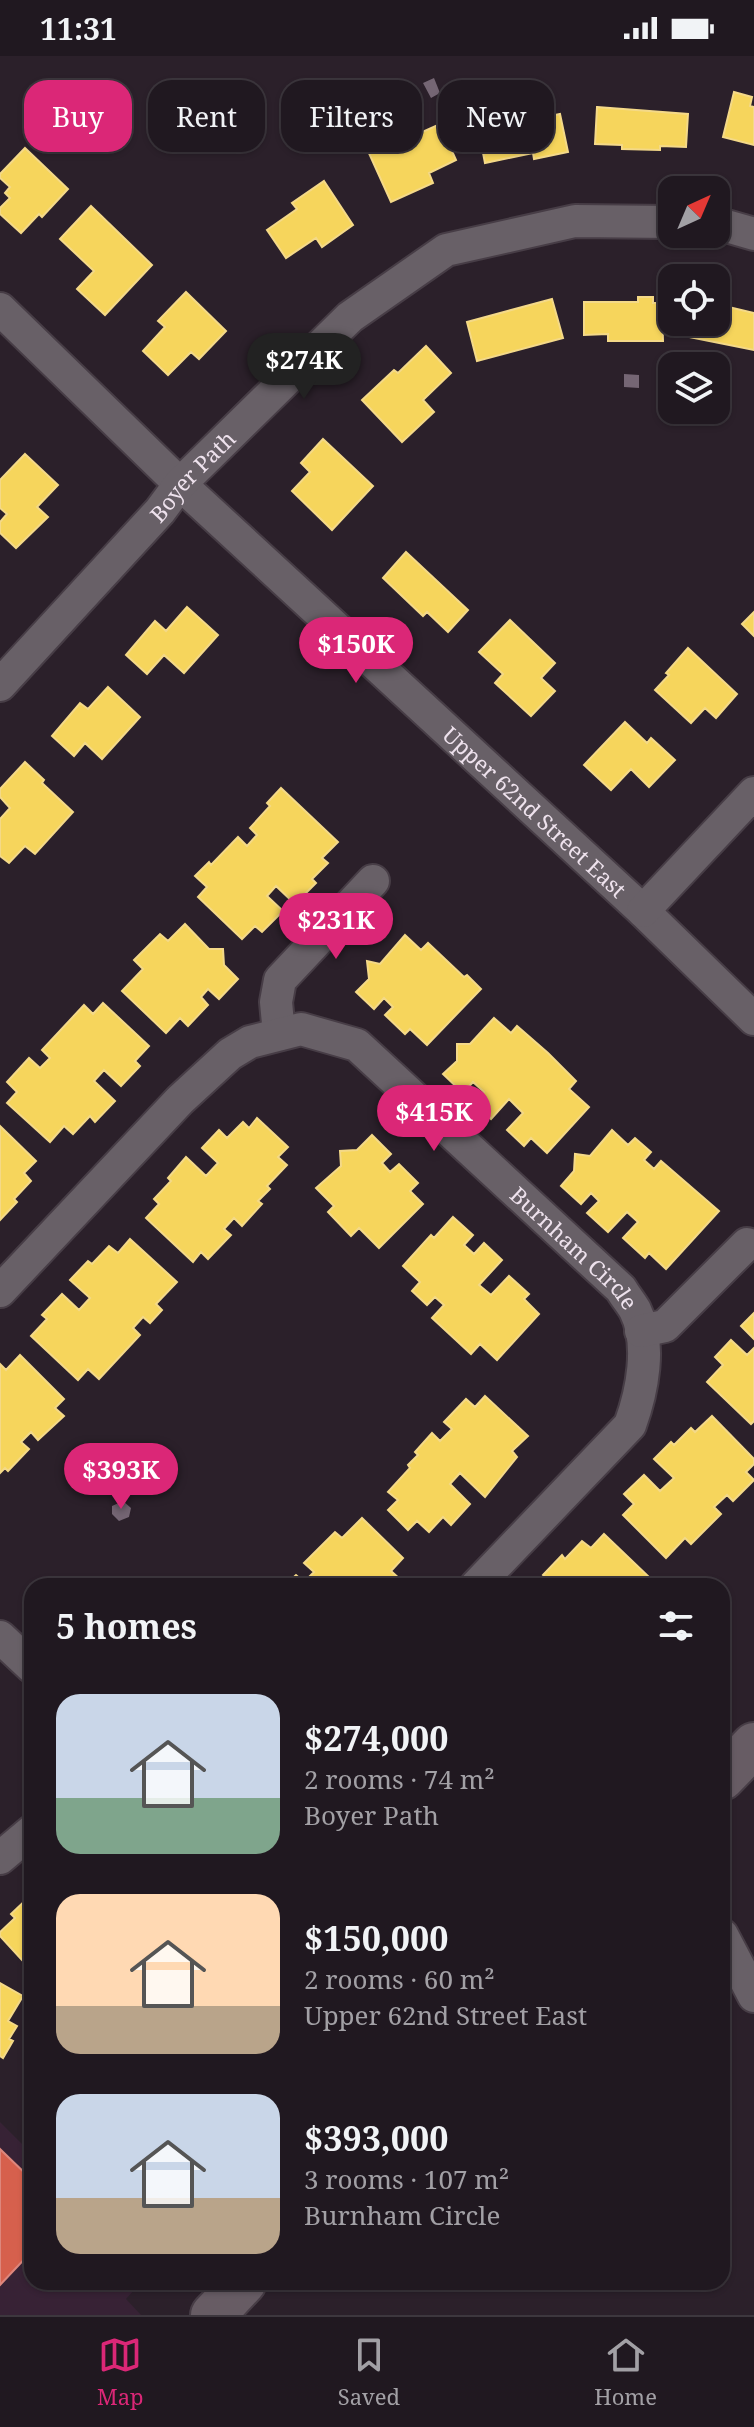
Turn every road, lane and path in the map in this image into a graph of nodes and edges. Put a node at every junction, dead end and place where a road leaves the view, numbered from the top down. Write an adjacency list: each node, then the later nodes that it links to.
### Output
1 (658, 222): 5 (street, Boyer Path)
2 (730, 227): 3 (street)
3 (754, 234)
4 (0, 309): 5 (street, Upper 62nd Street East)
5 (180, 484): 6 (street, Boyer Path); 9 (street, Upper 62nd Street East)
6 (0, 685)
7 (754, 793): 9 (street)
8 (373, 881): 11 (street)
9 (643, 911): 10 (street, Upper 62nd Street East)
10 (754, 1019)
11 (279, 1034): 13 (street, Burnham Circle); 14 (street, Burnham Circle)
12 (747, 1244): 14 (street)
13 (0, 1291)
14 (641, 1331): 15 (street, Burnham Circle)
15 (484, 1578)
16 (0, 1637): 17 (street)
17 (24, 1660)
18 (754, 1745): 19 (street)
19 (730, 1770)
20 (24, 1838): 21 (street)
21 (0, 1858)
22 (730, 1950): 23 (street)
23 (754, 1996)
24 (236, 2290): 25 (street)
25 (213, 2315)

